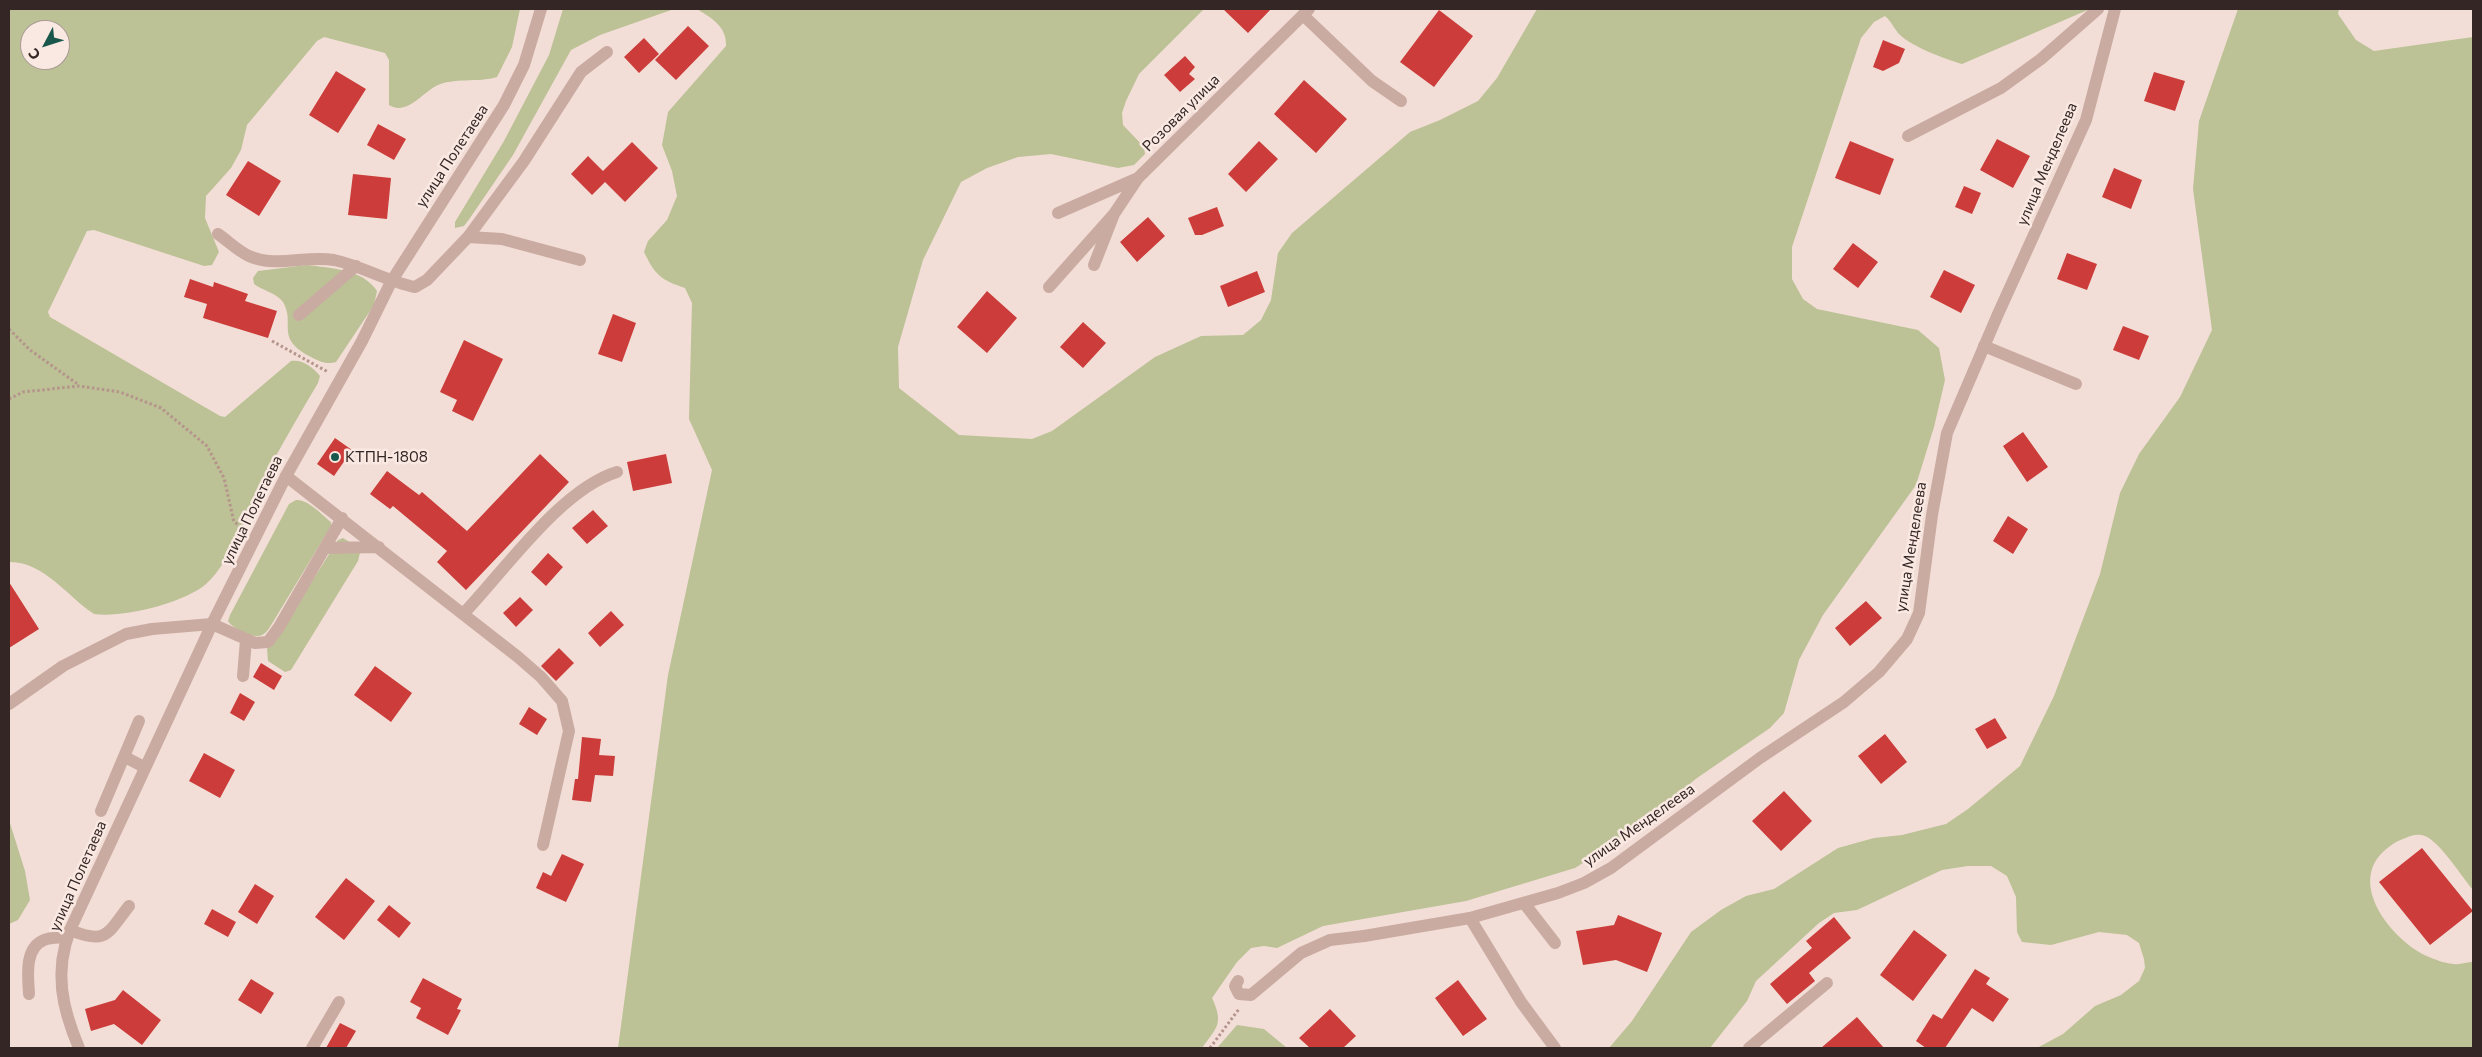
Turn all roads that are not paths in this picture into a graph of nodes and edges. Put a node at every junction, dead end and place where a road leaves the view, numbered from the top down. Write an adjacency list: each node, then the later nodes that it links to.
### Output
1 (541, 9): 16 (street, улица Полетаева)
2 (2098, 9): 7 (street)
3 (2115, 9): 19 (street, улица Менделеева)
4 (1306, 12): 6 (street); 8 (street, Розовая улица)
5 (607, 52): 12 (street)
6 (1401, 101)
7 (1908, 136)
8 (1138, 178): 9 (street, Розовая улица); 10 (street)
9 (1058, 213)
10 (1114, 214): 14 (street); 17 (street)
11 (218, 234): 15 (street)
12 (468, 237): 13 (street); 16 (street)
13 (580, 260)
14 (1094, 264)
15 (356, 266): 16 (street); 18 (street)
16 (391, 282): 22 (street, улица Полетаева)
17 (1048, 287)
18 (299, 314)
19 (1984, 346): 20 (street); 36 (street, улица Менделеева)
20 (2076, 384)
21 (617, 472): 26 (street)
22 (286, 476): 23 (street); 27 (street, улица Полетаева)
23 (342, 518): 24 (street); 25 (street)
24 (379, 547): 25 (street); 26 (street)
25 (325, 548): 28 (street)
26 (464, 613): 35 (street)
27 (212, 624): 28 (street); 30 (street); 33 (street, улица Полетаева)
28 (246, 640): 29 (street)
29 (243, 676)
30 (9, 704)
31 (139, 721): 32 (street)
32 (125, 757): 33 (street); 34 (street)
33 (144, 766): 39 (street, улица Полетаева)
34 (101, 811)
35 (543, 844)
36 (1524, 903): 38 (street, улица Менделеева); 40 (street)
37 (129, 906): 39 (street)
38 (1470, 918): 41 (street, улица Менделеева); 47 (street)
39 (69, 934): 43 (street); 45 (street, улица Полетаева)
40 (1555, 943)
41 (1238, 981)
42 (1827, 983): 48 (street)
43 (29, 994)
44 (339, 1002): 46 (street)
45 (79, 1048)
46 (312, 1048)
47 (1555, 1048)
48 (1749, 1048)

